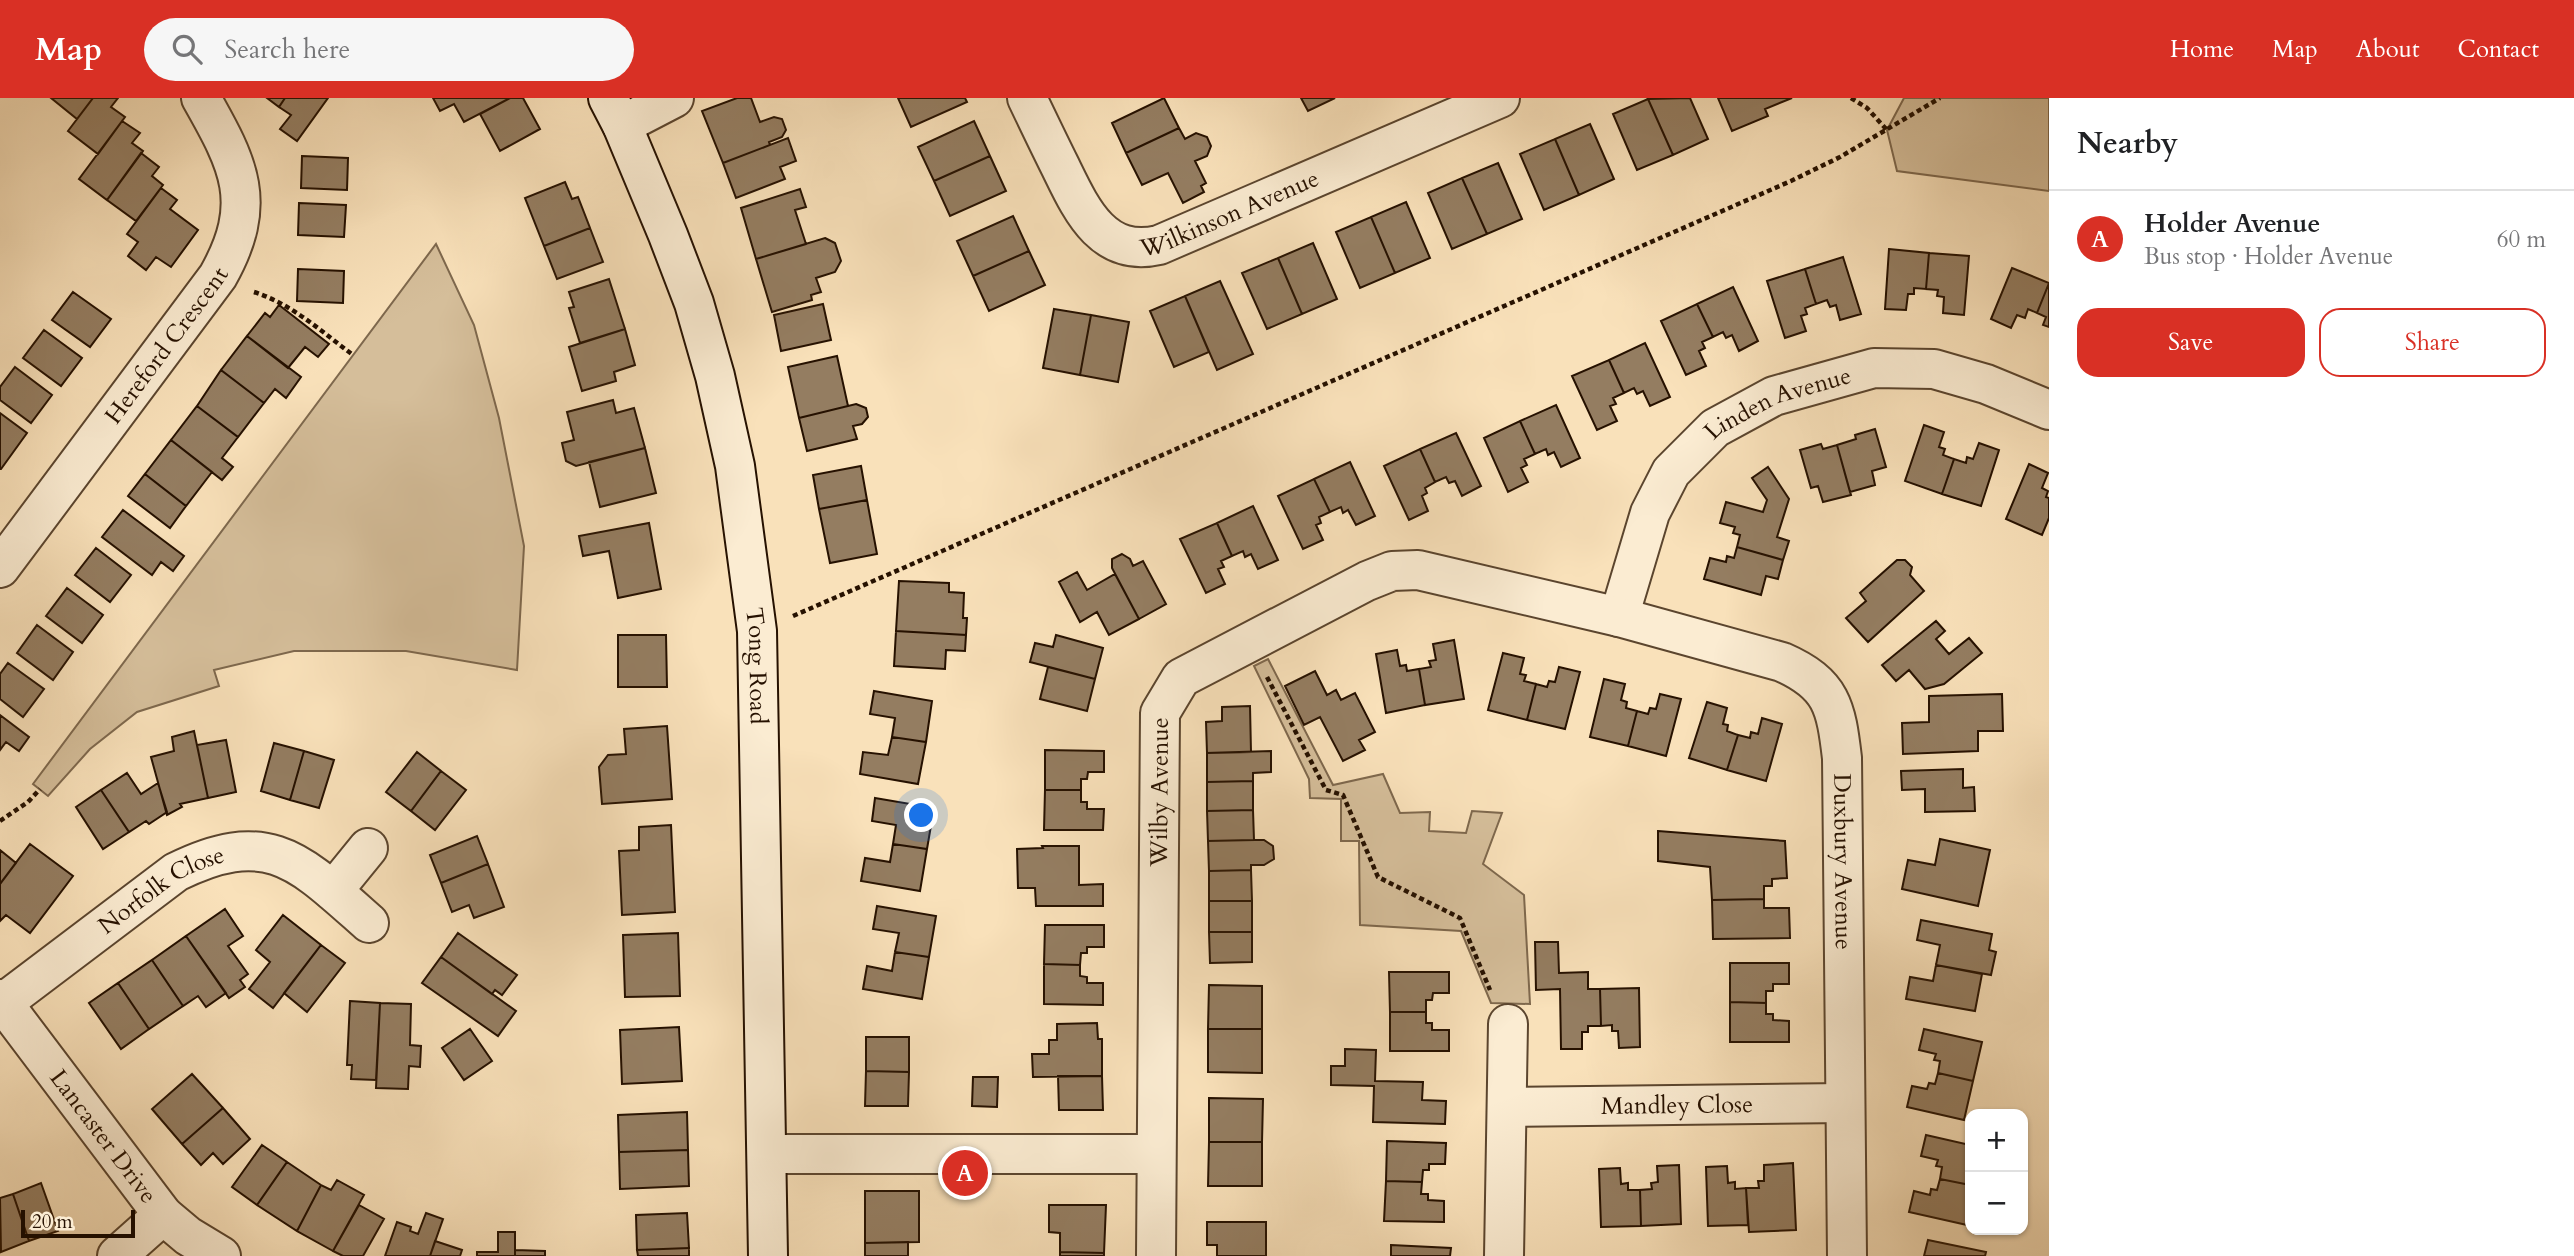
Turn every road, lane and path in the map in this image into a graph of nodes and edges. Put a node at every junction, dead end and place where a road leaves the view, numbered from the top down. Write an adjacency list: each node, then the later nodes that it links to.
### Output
1 (201, 98): 10 (street, Hereford Crescent)
2 (674, 98): 7 (street)
3 (1027, 98): 8 (street, Wilkinson Avenue)
4 (1500, 98): 8 (street, Wilkinson Avenue)
5 (1851, 98): 9 (path)
6 (1940, 98): 9 (path)
7 (615, 111): 15 (street, Tong Road)
8 (1432, 111)
9 (1887, 130): 15 (path)
10 (218, 276): 11 (path); 13 (street, Hereford Crescent)
11 (353, 355)
12 (2049, 410): 14 (street, Linden Avenue)
13 (0, 569)
14 (1619, 617): 16 (street, Wilby Avenue); 24 (street, Duxbury Avenue)
15 (757, 631): 26 (street, Tong Road)
16 (1249, 642): 23 (path); 27 (street, Wilby Avenue)
17 (40, 789): 18 (path)
18 (0, 821)
19 (368, 848): 20 (street)
20 (332, 891): 21 (street, Norfolk Close); 22 (street, Norfolk Close)
21 (369, 923)
22 (2, 1000): 28 (street, Lancaster Drive)
23 (1508, 1024): 25 (street)
24 (1845, 1103): 25 (street, Mandley Close); 34 (street, Duxbury Avenue)
25 (1507, 1107): 33 (street)
26 (767, 1154): 27 (street); 31 (street, Tong Road)
27 (1156, 1154): 32 (street, Wilby Avenue)
28 (163, 1215): 29 (street); 30 (street, Lancaster Drive)
29 (117, 1256)
30 (221, 1256)
31 (768, 1256)
32 (1156, 1256)
33 (1504, 1256)
34 (1847, 1256)

